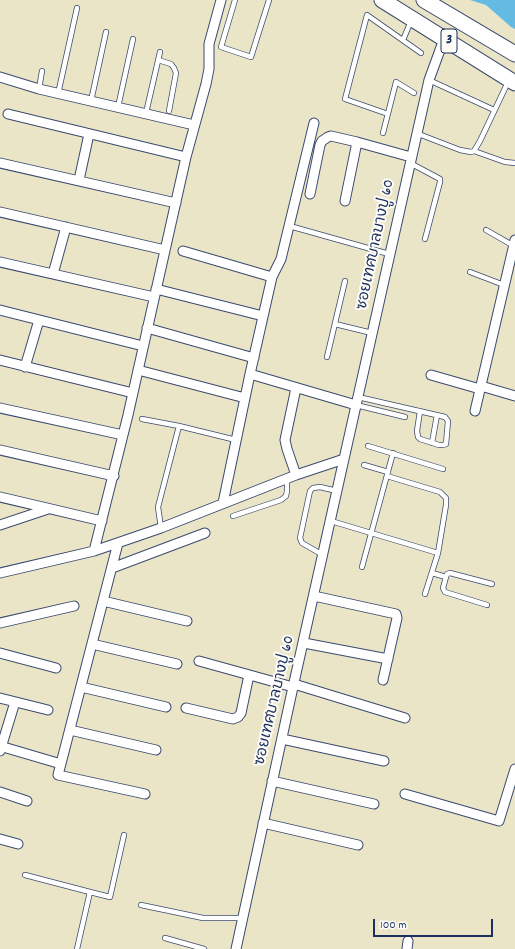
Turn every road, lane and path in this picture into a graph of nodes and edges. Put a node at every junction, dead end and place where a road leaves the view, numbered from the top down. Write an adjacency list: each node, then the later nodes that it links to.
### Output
1 (221, 0): 31 (street)
2 (235, 0): 3 (lane)
3 (269, 0)
4 (382, 0): 7 (highway, 3)
5 (424, 0): 14 (highway, 3)
6 (77, 8): 22 (lane)
7 (413, 19): 10 (highway, 3); 11 (lane)
8 (106, 32): 23 (lane)
9 (133, 39): 24 (lane)
10 (444, 39): 18 (street, ซอยเทศบาลบางปู 60); 19 (highway, 3)
11 (403, 40): 13 (lane); 29 (lane)
12 (160, 52): 15 (lane)
13 (421, 53)
14 (515, 54)
15 (158, 60): 25 (lane); 27 (lane)
16 (42, 71): 20 (lane)
17 (0, 77): 20 (street)
18 (429, 80): 26 (lane); 33 (street, ซอยเทศบาลบางปู 60)
19 (512, 81): 26 (lane)
20 (39, 89): 22 (street)
21 (414, 93): 29 (lane)
22 (58, 94): 23 (street)
23 (91, 101): 24 (street)
24 (118, 107): 27 (street)
25 (168, 110)
26 (494, 110): 36 (lane)
27 (146, 113): 31 (street)
28 (8, 114): 34 (street)
29 (388, 114): 32 (lane)
30 (314, 123): 57 (street)
31 (194, 125): 37 (street)
32 (383, 133)
33 (416, 133): 36 (lane); 38 (street, ซอยเทศบาลบางปู 60)
34 (89, 134): 37 (street); 41 (street)
35 (357, 142): 38 (street); 42 (street); 43 (street)
36 (474, 150): 40 (lane)
37 (186, 157): 44 (street)
38 (410, 160): 49 (lane); 53 (street, ซอยเทศบาลบางปู 60)
39 (0, 163): 41 (street)
40 (515, 163)
41 (79, 180): 44 (street)
42 (310, 194)
43 (345, 201)
44 (176, 203): 51 (street)
45 (0, 212): 46 (street)
46 (66, 227): 51 (street); 56 (street)
47 (293, 227): 53 (lane)
48 (486, 230): 50 (lane)
49 (425, 239)
50 (514, 243): 59 (street)
51 (165, 250): 60 (street)
52 (183, 251): 57 (street)
53 (389, 254): 66 (street, ซอยเทศบาลบางปู 60)
54 (0, 262): 56 (street)
55 (470, 272): 59 (lane)
56 (53, 274): 60 (street)
57 (272, 277): 62 (street)
58 (345, 281): 64 (lane)
59 (504, 285): 76 (street)
60 (155, 293): 62 (street); 65 (street)
61 (0, 310): 63 (street)
62 (263, 316): 69 (street)
63 (39, 320): 67 (street); 71 (street)
64 (335, 324): 66 (lane); 68 (lane)
65 (147, 328): 67 (street); 69 (street)
66 (372, 333): 80 (street, ซอยเทศบาลบางปู 60)
67 (143, 346): 72 (street)
68 (327, 357)
69 (254, 358): 73 (street)
70 (0, 360): 71 (street)
71 (25, 367): 77 (street)
72 (138, 370): 77 (street); 79 (street)
73 (250, 374): 75 (street); 79 (street)
74 (430, 375): 76 (street)
75 (296, 388): 80 (street); 99 (street)
76 (481, 388): 78 (street); 83 (street)
77 (133, 393): 88 (street)
78 (515, 396)
79 (245, 398): 89 (street)
80 (357, 401): 82 (lane); 85 (lane); 94 (street, ซอยเทศบาลบางปู 60)
81 (0, 408): 88 (street)
82 (420, 411): 84 (lane); 90 (lane)
83 (475, 411)
84 (437, 415): 90 (lane); 90 (lane)
85 (405, 417)
86 (142, 419): 87 (lane)
87 (179, 426): 89 (lane); 108 (lane)
88 (123, 435): 98 (street)
89 (236, 440): 102 (street)
90 (432, 442)
91 (368, 446): 93 (lane)
92 (0, 450): 98 (street)
93 (393, 454): 96 (lane); 97 (lane)
94 (344, 459): 99 (street); 100 (street, ซอยเทศบาลบางปู 60)
95 (364, 465): 97 (lane)
96 (443, 469)
97 (387, 474): 110 (lane); 113 (lane)
98 (114, 476): 105 (street)
99 (292, 476): 102 (street); 104 (lane)
100 (337, 491): 106 (street, ซอยเทศบาลบางปู 60); 114 (lane)
101 (0, 496): 103 (street)
102 (223, 503): 108 (street)
103 (49, 509): 105 (street); 107 (street)
104 (233, 516)
105 (102, 520): 112 (street)
106 (331, 521): 110 (lane); 114 (street, ซอยเทศบาลบางปู 60)
107 (0, 525)
108 (161, 528): 111 (street)
109 (205, 533): 116 (street)
110 (371, 533): 113 (lane); 115 (lane)
111 (118, 543): 112 (street); 116 (street)
112 (94, 551): 117 (street)
113 (438, 553): 118 (lane)
114 (323, 555): 122 (street, ซอยเทศบาลบางปู 60)
115 (362, 567)
116 (112, 568): 123 (street)
117 (0, 573)
118 (432, 573): 119 (lane); 121 (lane)
119 (446, 576): 120 (lane); 124 (lane)
120 (492, 584)
121 (425, 594)
122 (314, 596): 128 (street, ซอยเทศบาลบางปู 60); 131 (street)
123 (103, 601): 126 (street); 129 (street)
124 (488, 605)
125 (74, 606): 127 (street)
126 (187, 621)
127 (0, 623)
128 (304, 643): 131 (street); 137 (street, ซอยเทศบาลบางปู 60)
129 (92, 644): 133 (street); 138 (street)
130 (0, 653): 134 (street)
131 (388, 659): 136 (street)
132 (199, 661): 135 (street)
133 (177, 664)
134 (56, 668)
135 (249, 675): 137 (street); 142 (street)
136 (383, 680)
137 (293, 685): 144 (street); 146 (street, ซอยเทศบาลบางปู 60)
138 (81, 687): 141 (street); 145 (street)
139 (0, 698): 140 (street)
140 (15, 702): 143 (street); 147 (street)
141 (166, 707)
142 (186, 708)
143 (48, 710)
144 (405, 718)
145 (70, 730): 148 (street); 150 (street)
146 (282, 739): 149 (street); 152 (street, ซอยเทศบาลบางปู 60)
147 (0, 748): 150 (street)
148 (156, 750)
149 (384, 761)
150 (61, 764): 154 (street)
151 (515, 769): 155 (street)
152 (272, 781): 157 (street); 158 (street, ซอยเทศบาลบางปู 60)
153 (0, 792): 156 (street)
154 (145, 794)
155 (405, 794)
156 (27, 801)
157 (374, 804)
158 (263, 823): 162 (street); 166 (street, ซอยเทศบาลบางปู 60)
159 (124, 835): 164 (lane)
160 (0, 839): 161 (street)
161 (18, 844)
162 (358, 844)
163 (25, 875): 164 (lane)
164 (90, 892): 168 (lane)
165 (141, 905): 166 (lane)
166 (243, 918): 170 (street, ซอยเทศบาลบางปู 60)
167 (165, 938): 169 (lane)
168 (77, 949)
169 (204, 949)
170 (236, 949)

